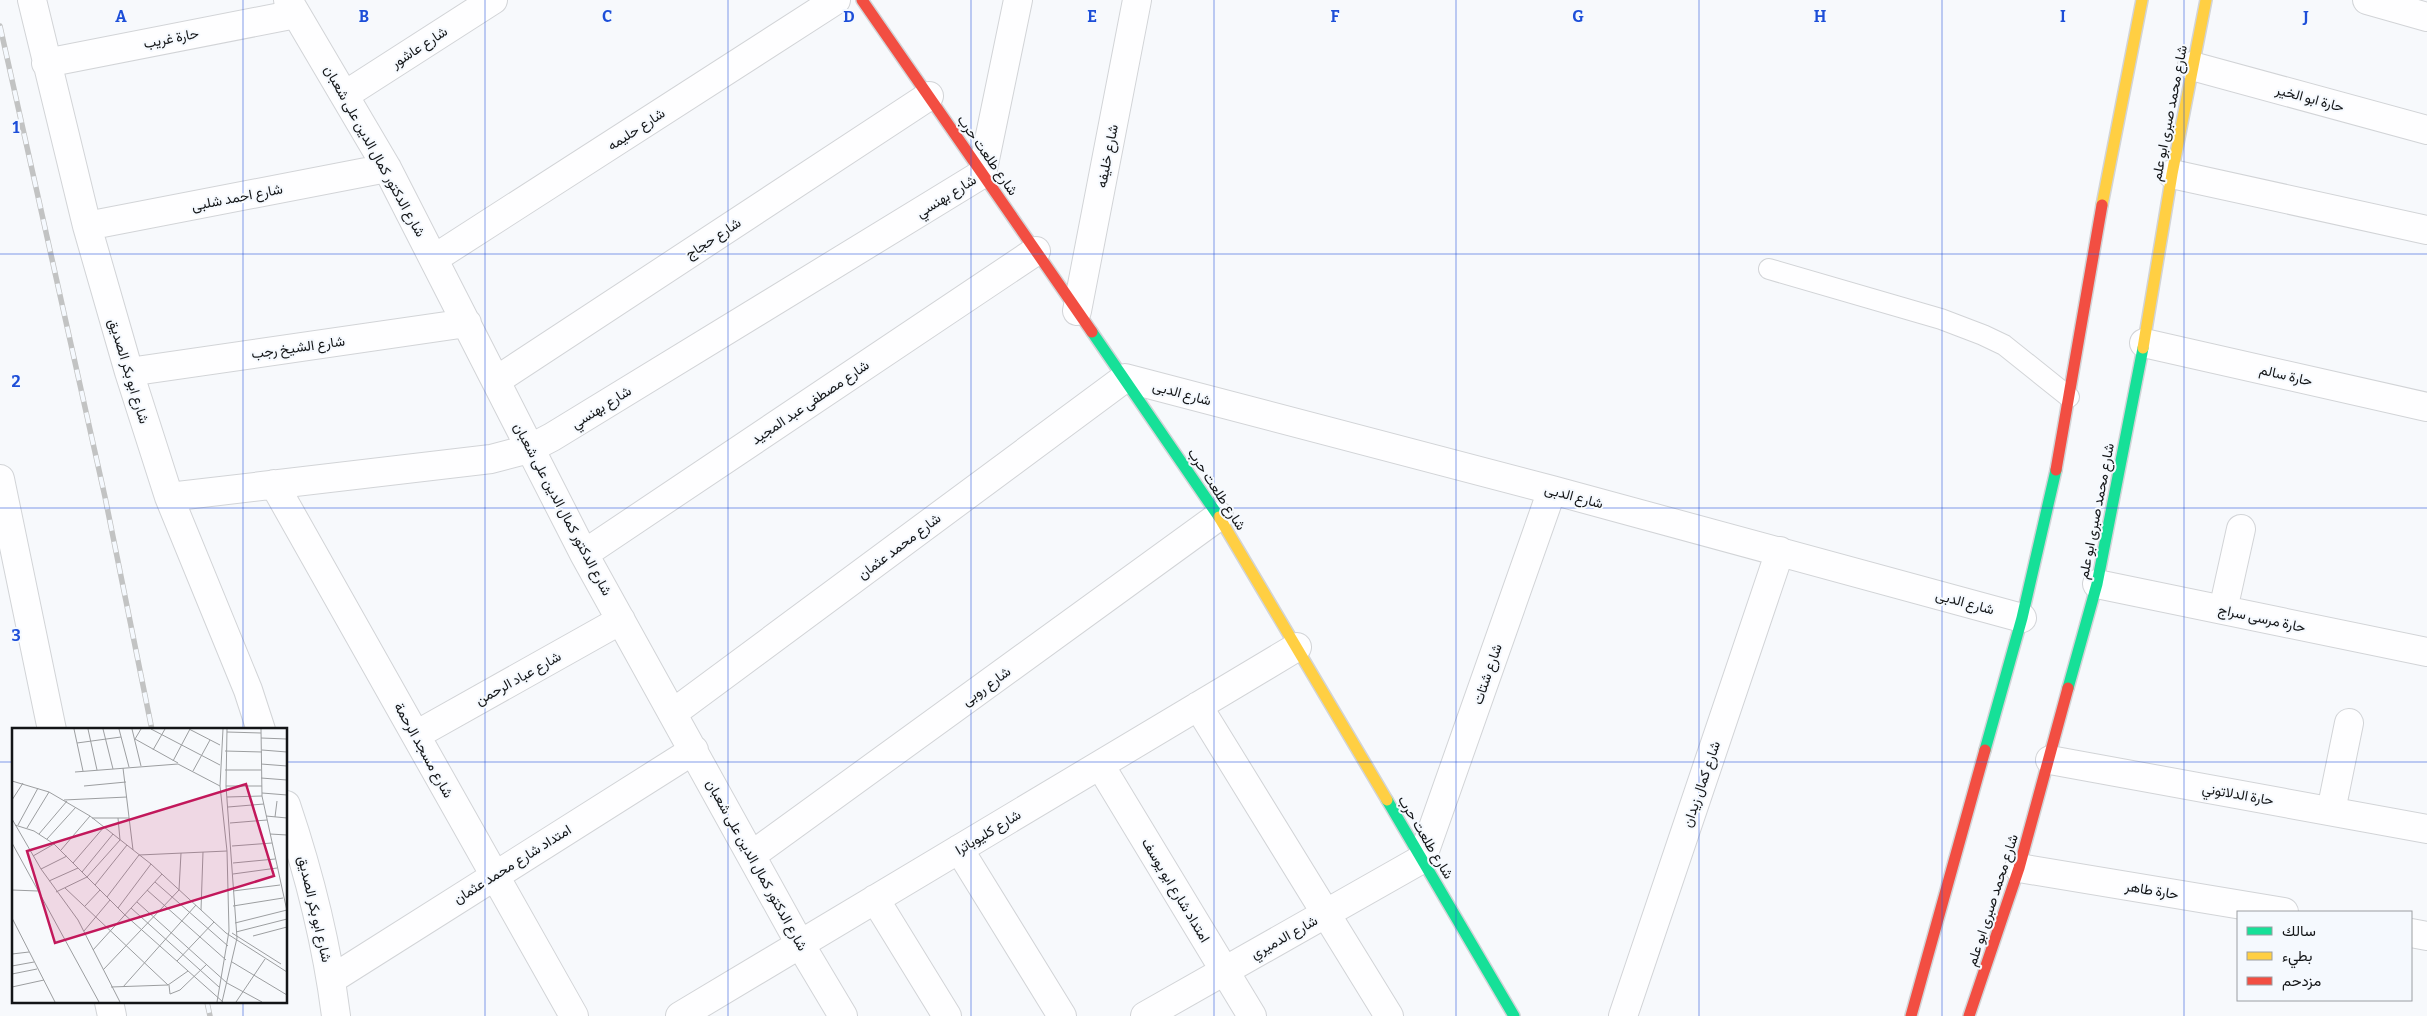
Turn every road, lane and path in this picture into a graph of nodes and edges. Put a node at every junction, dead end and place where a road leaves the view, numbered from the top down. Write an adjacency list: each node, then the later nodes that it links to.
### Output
1 (32, 0): 12 (street, شارع ابو بكر الصديق)
2 (493, 0): 14 (street, شارع عاشور)
3 (836, 0): 23 (street, شارع حليمه)
4 (862, 0): 15 (street, شارع طلعت حرب)
5 (1018, 0): 18 (street)
6 (1138, 0): 25 (street, شارع خليفه)
7 (2142, 0): 31 (street)
8 (2206, 0): 13 (street, شارع محمد صبرى ابو علم)
9 (2367, 0): 11 (street)
10 (292, 7): 12 (street, حارة غريب); 14 (street, شارع الدكتور كمال الدين على شعبان)
11 (2427, 17)
12 (46, 63): 20 (street, شارع ابو بكر الصديق)
13 (2192, 66): 16 (street, حارة ابو الخير); 19 (street, شارع محمد صبرى ابو علم)
14 (345, 95): 17 (street, شارع الدكتور كمال الدين على شعبان)
15 (928, 96): 18 (street, شارع طلعت حرب); 30 (street, شارع حجاج)
16 (2427, 130)
17 (387, 168): 20 (street, شارع احمد شلبى); 23 (street, شارع الدكتور كمال الدين على شعبان)
18 (982, 174): 22 (street, شارع طلعت حرب); 33 (street, شارع بهنسي)
19 (2172, 174): 21 (street); 27 (street, شارع محمد صبرى ابو علم)
20 (87, 226): 28 (street, شارع ابو بكر الصديق)
21 (2427, 230)
22 (1036, 251): 25 (street, شارع طلعت حرب); 41 (street, شارع مصطفى عبد المجيد)
23 (435, 258): 26 (street, شارع الدكتور كمال الدين على شعبان)
24 (1769, 269): 31 (lane)
25 (1077, 311): 29 (street, شارع طلعت حرب)
26 (467, 323): 28 (street, شارع الشيخ رجب); 30 (street, شارع الدكتور كمال الدين على شعبان)
27 (2144, 343): 32 (street, حارة سالم); 42 (street, شارع محمد صبرى ابو علم)
28 (129, 372): 37 (street, شارع ابو بكر الصديق)
29 (1124, 378): 36 (street, شارع الدبى); 38 (street, شارع طلعت حرب); 49 (street, شارع محمد عثمان)
30 (497, 380): 33 (street, شارع الدكتور كمال الدين على شعبان)
31 (2069, 396): 44 (street)
32 (2427, 407)
33 (529, 449): 35 (street, شارع بهنسي); 41 (street, شارع الدكتور كمال الدين على شعبان)
34 (0, 479): 51 (street)
35 (274, 484): 37 (street, شارع بهنسي); 53 (street, شارع مسجد الرحمة)
36 (1552, 490): 40 (street, شارع الدبى); 62 (street, شارع شتات)
37 (168, 497): 52 (street, شارع ابو بكر الصديق)
38 (1219, 516): 46 (street, شارع طلعت حرب); 61 (street, شارع روبى)
39 (2241, 529): 43 (street)
40 (1780, 551): 44 (street, شارع الدبى); 83 (street, شارع كمال زيدان)
41 (584, 554): 45 (street, شارع الدكتور كمال الدين على شعبان)
42 (2097, 584): 43 (street, حارة مرسى سراج); 55 (street, شارع محمد صبرى ابو علم)
43 (2223, 610): 47 (street, حارة مرسى سراج)
44 (2022, 618): 84 (street)
45 (621, 620): 49 (street, شارع الدكتور كمال الدين على شعبان); 53 (street, شارع عباد الرحمن)
46 (1296, 647): 48 (street, شارع كليوباترا); 62 (street, شارع طلعت حرب)
47 (2427, 652)
48 (1198, 706): 56 (street, شارع كليوباترا); 67 (street)
49 (673, 713): 54 (street, شارع الدكتور كمال الدين على شعبان)
50 (2349, 722): 58 (street)
51 (52, 728)
52 (260, 728)
53 (416, 735): 64 (street, شارع مسجد الرحمة)
54 (694, 750): 61 (street, شارع الدكتور كمال الدين على شعبان); 64 (street, امتداد شارع محمد عثمان)
55 (2050, 760): 58 (street, حارة الدلاتوني); 63 (street, شارع محمد صبرى ابو علم)
56 (1100, 765): 60 (street, شارع كليوباترا); 71 (street, امتداد شارع ابو يوسف)
57 (288, 811): 72 (street, شارع ابو بكر الصديق)
58 (2331, 811): 59 (street, حارة الدلاتوني)
59 (2427, 829)
60 (959, 849): 65 (street, شارع كليوباترا); 78 (street)
61 (752, 855): 70 (street, شارع الدكتور كمال الدين على شعبان)
62 (1422, 859): 67 (street, شارع الدميري); 82 (street, شارع طلعت حرب)
63 (2020, 868): 66 (street, حارة طاهر); 85 (street, شارع محمد صبرى ابو علم)
64 (494, 875): 72 (street, امتداد شارع محمد عثمان); 74 (street, شارع مسجد الرحمة)
65 (875, 899): 70 (street, شارع كليوباترا); 77 (street)
66 (2278, 911)
67 (1326, 913): 71 (street, شارع الدميري); 81 (street)
68 (2412, 933): 69 (street)
69 (2427, 936)
70 (800, 944): 75 (street, شارع كليوباترا); 76 (street, شارع الدكتور كمال الدين على شعبان)
71 (1224, 971): 79 (street, شارع الدميري); 80 (street, امتداد شارع ابو يوسف)
72 (332, 979): 73 (street, شارع ابو بكر الصديق)
73 (336, 1016)
74 (574, 1016)
75 (680, 1016)
76 (844, 1016)
77 (947, 1016)
78 (1062, 1016)
79 (1145, 1016)
80 (1252, 1016)
81 (1390, 1016)
82 (1514, 1016)
83 (1623, 1016)
84 (1911, 1016)
85 (1969, 1016)

